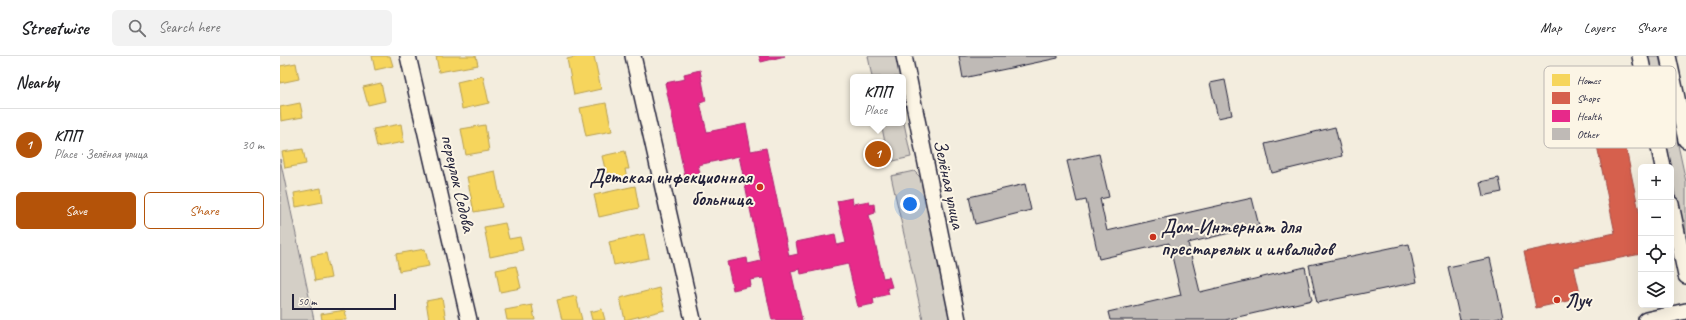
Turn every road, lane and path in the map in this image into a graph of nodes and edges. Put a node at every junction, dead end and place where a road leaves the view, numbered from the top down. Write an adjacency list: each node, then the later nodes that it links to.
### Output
1 (408, 56): 15 (street, переулок Седова)
2 (632, 56): 16 (street)
3 (904, 56): 17 (street, Зелёная улица)
4 (1640, 56): 6 (street)
5 (1668, 56): 7 (street)
6 (1642, 66)
7 (1670, 66)
8 (1676, 93): 9 (street)
9 (1686, 140)
10 (1659, 148): 11 (street)
11 (1662, 164)
12 (1674, 218): 13 (street)
13 (1686, 276)
14 (1686, 311): 18 (street)
15 (469, 320)
16 (693, 320)
17 (958, 320)
18 (1646, 320)

